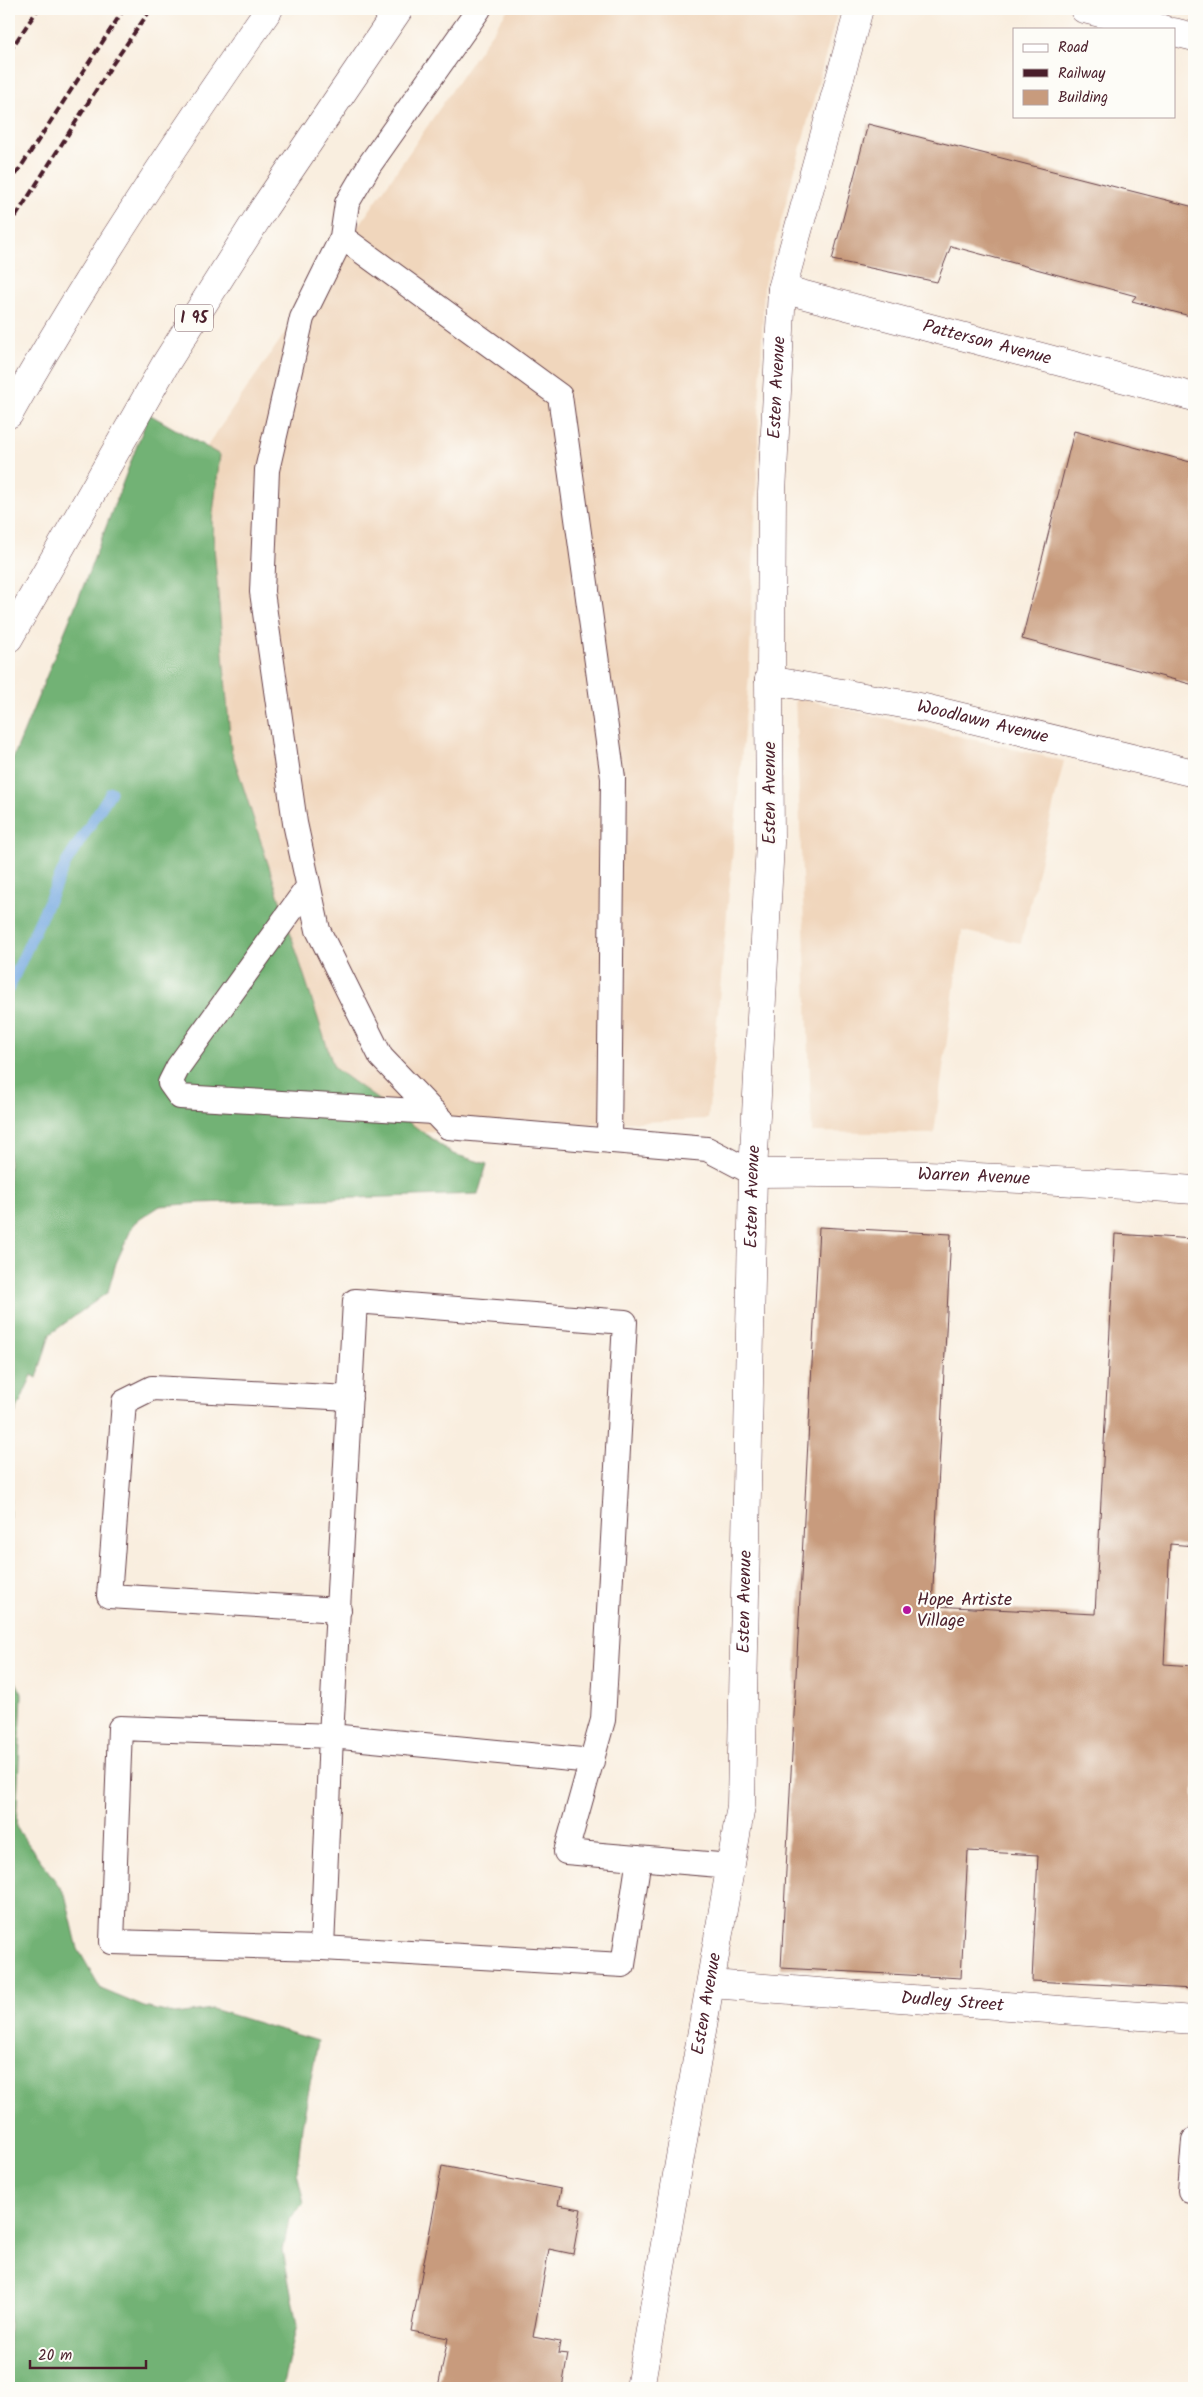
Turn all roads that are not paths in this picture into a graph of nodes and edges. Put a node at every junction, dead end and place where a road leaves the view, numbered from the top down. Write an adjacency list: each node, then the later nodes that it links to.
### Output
1 (270, 9): 12 (main road)
2 (398, 9): 13 (main road, I 95)
3 (479, 9): 9 (lane)
4 (859, 9): 10 (main road, Esten Avenue)
5 (1084, 9): 6 (main road)
6 (1159, 28)
7 (1176, 32): 8 (main road)
8 (1194, 37)
9 (342, 237): 16 (lane); 18 (lane)
10 (782, 289): 11 (main road, Patterson Avenue); 14 (main road, Esten Avenue)
11 (1194, 396)
12 (9, 414)
13 (9, 638)
14 (769, 680): 15 (main road, Woodlawn Avenue); 19 (main road, Esten Avenue)
15 (1194, 773)
16 (308, 887): 17 (lane); 17 (lane)
17 (434, 1112): 18 (lane)
18 (609, 1141): 19 (lane)
19 (753, 1173): 20 (main road, Warren Avenue); 26 (main road, Esten Avenue)
20 (1194, 1190)
21 (350, 1398): 22 (lane); 22 (lane); 24 (lane)
22 (339, 1610): 23 (lane)
23 (331, 1736): 24 (lane); 27 (lane); 27 (lane)
24 (592, 1761): 25 (lane)
25 (639, 1858): 26 (lane); 27 (lane)
26 (731, 1866): 28 (main road, Esten Avenue)
27 (322, 1948)
28 (712, 1984): 29 (main road, Dudley Street); 32 (main road, Esten Avenue)
29 (1194, 2020)
30 (1194, 2140): 31 (lane)
31 (1194, 2191)
32 (640, 2388)

